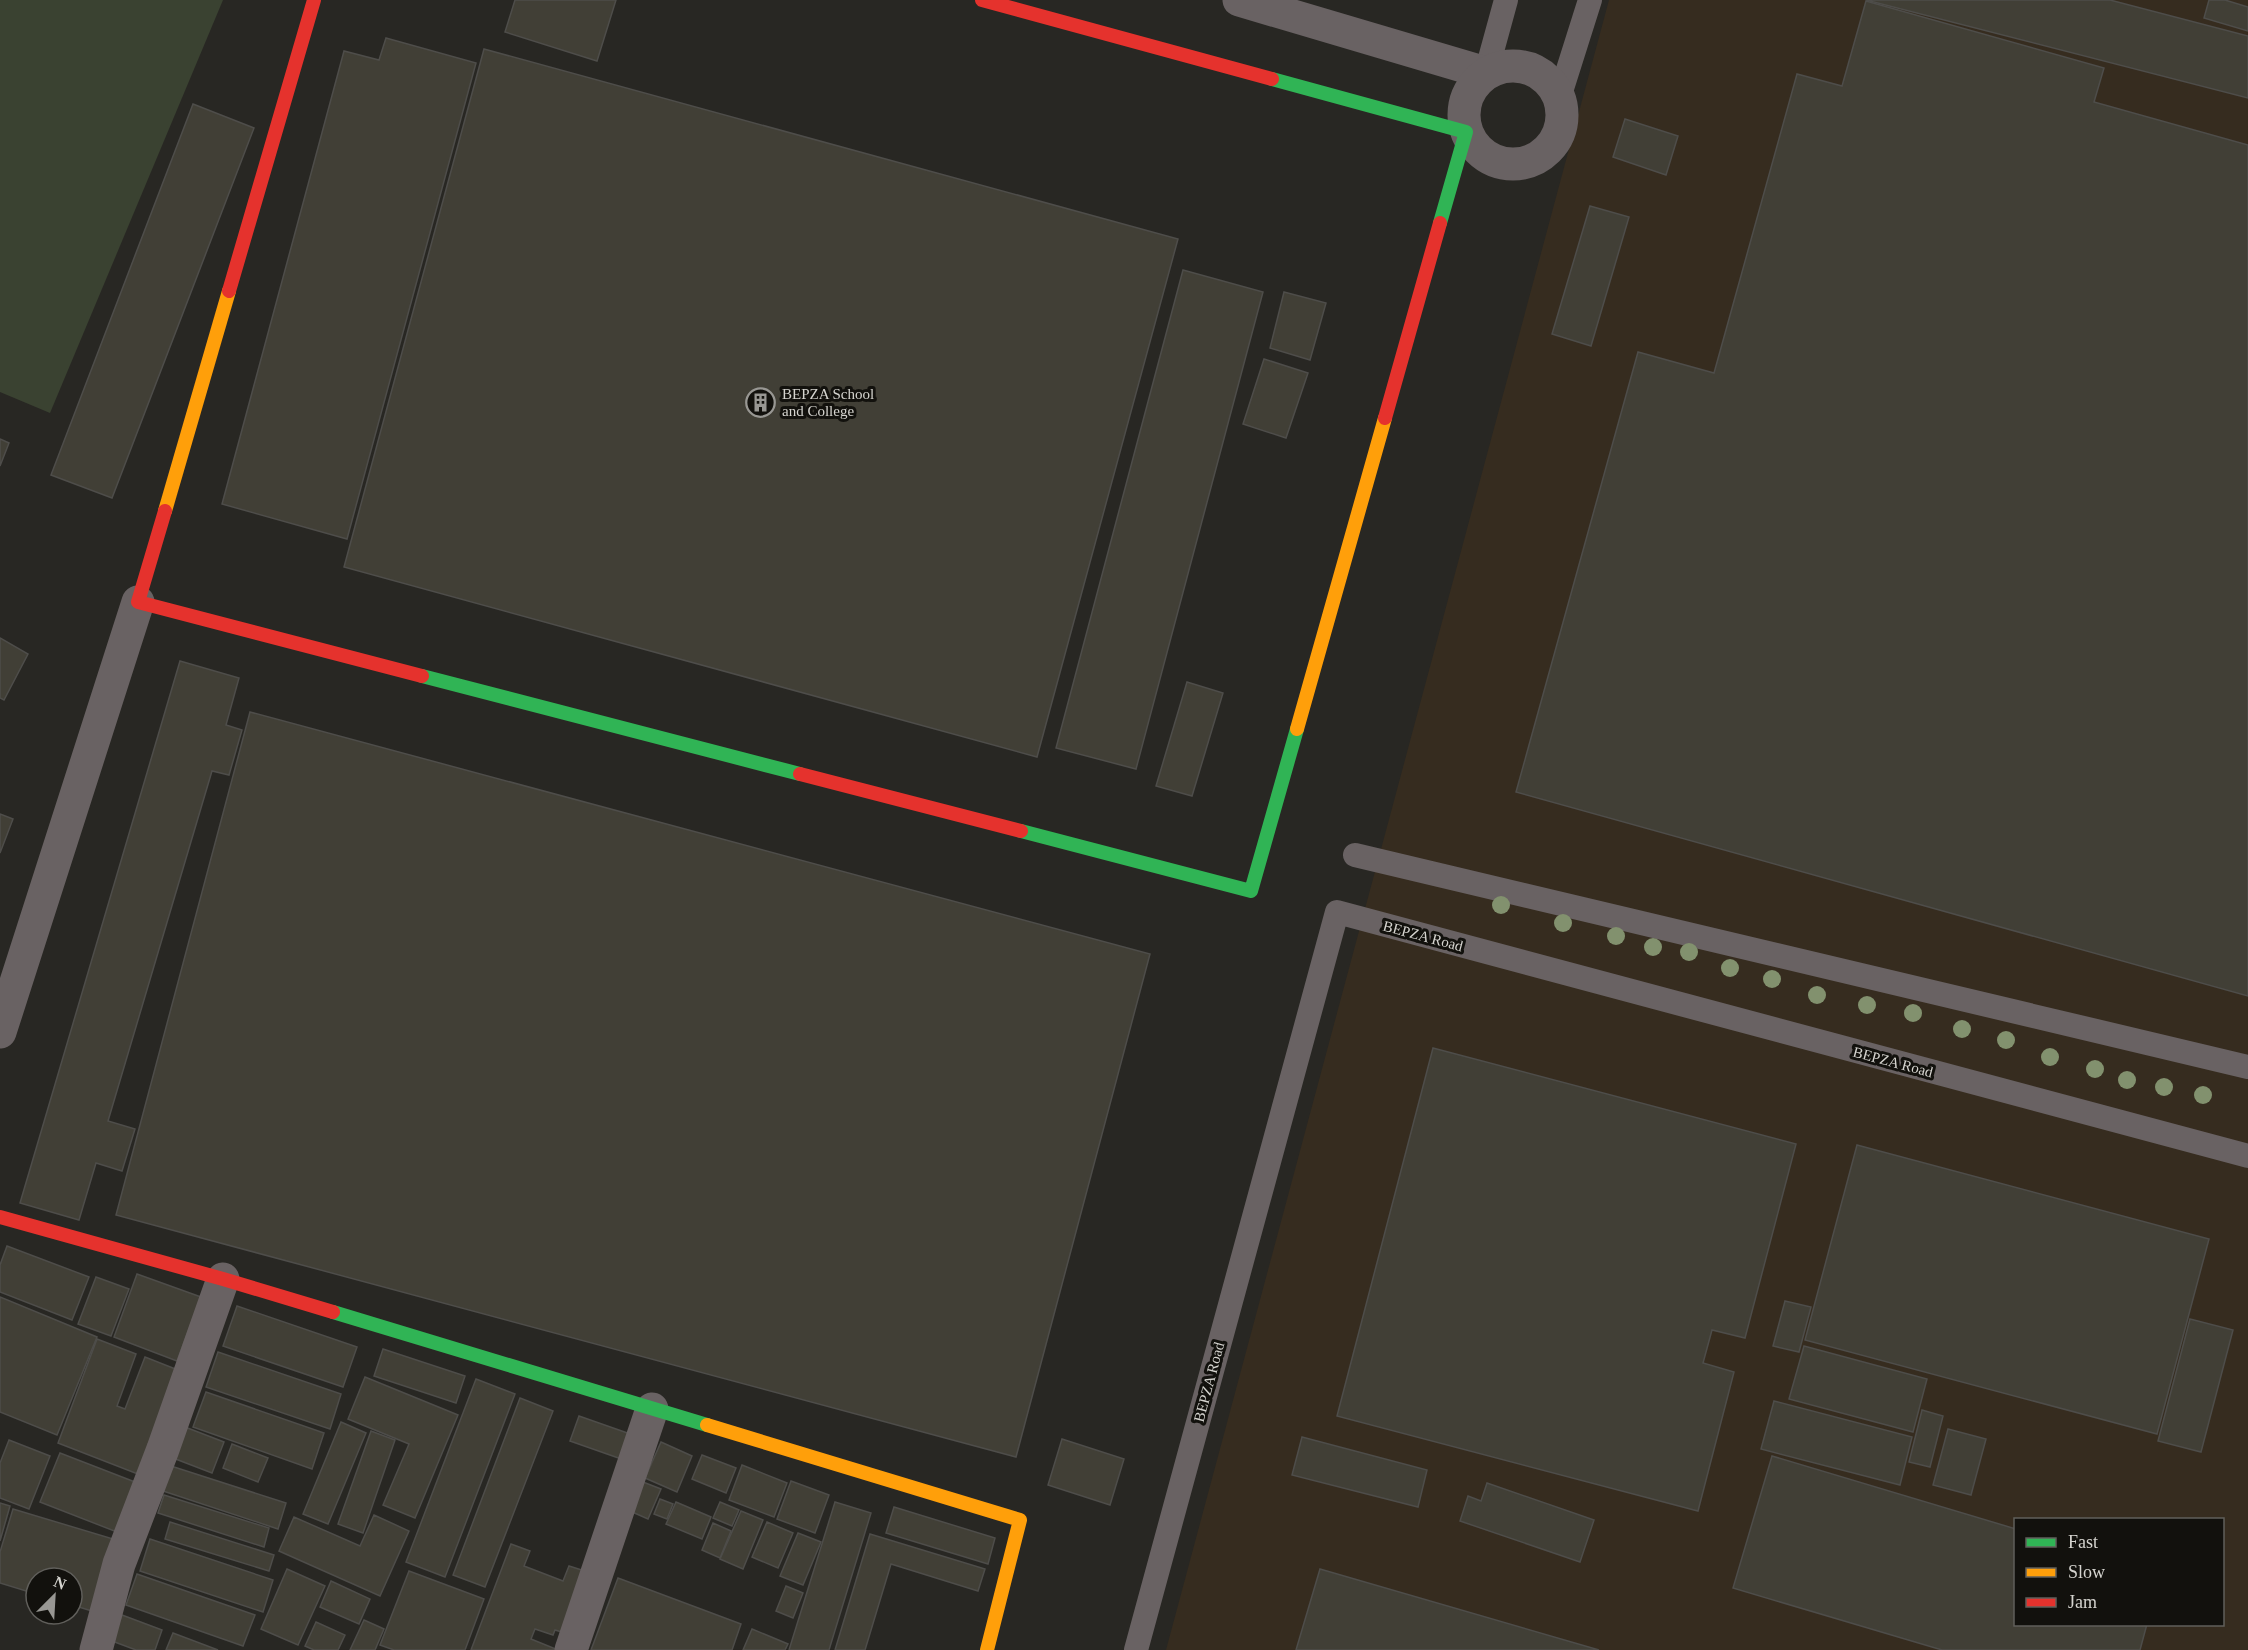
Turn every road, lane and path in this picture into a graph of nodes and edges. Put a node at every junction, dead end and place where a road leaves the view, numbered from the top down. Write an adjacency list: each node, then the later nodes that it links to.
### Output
1 (314, 0): 9 (street)
2 (982, 0): 8 (street)
3 (1239, 0): 6 (street)
4 (1506, 0): 6 (lane)
5 (1590, 0): 7 (lane)
6 (1486, 73): 7 (street); 8 (street)
7 (1559, 98): 8 (street)
8 (1466, 132): 9 (street)
9 (138, 602): 11 (street)
10 (1355, 855): 12 (lane)
11 (0, 1032)
12 (2248, 1067)
13 (2248, 1156): 20 (lane, BEPZA Road)
14 (0, 1217): 15 (street)
15 (223, 1279): 16 (street); 17 (street)
16 (652, 1409): 18 (street); 19 (street)
17 (96, 1650)
18 (571, 1650)
19 (987, 1650)
20 (1136, 1650)

